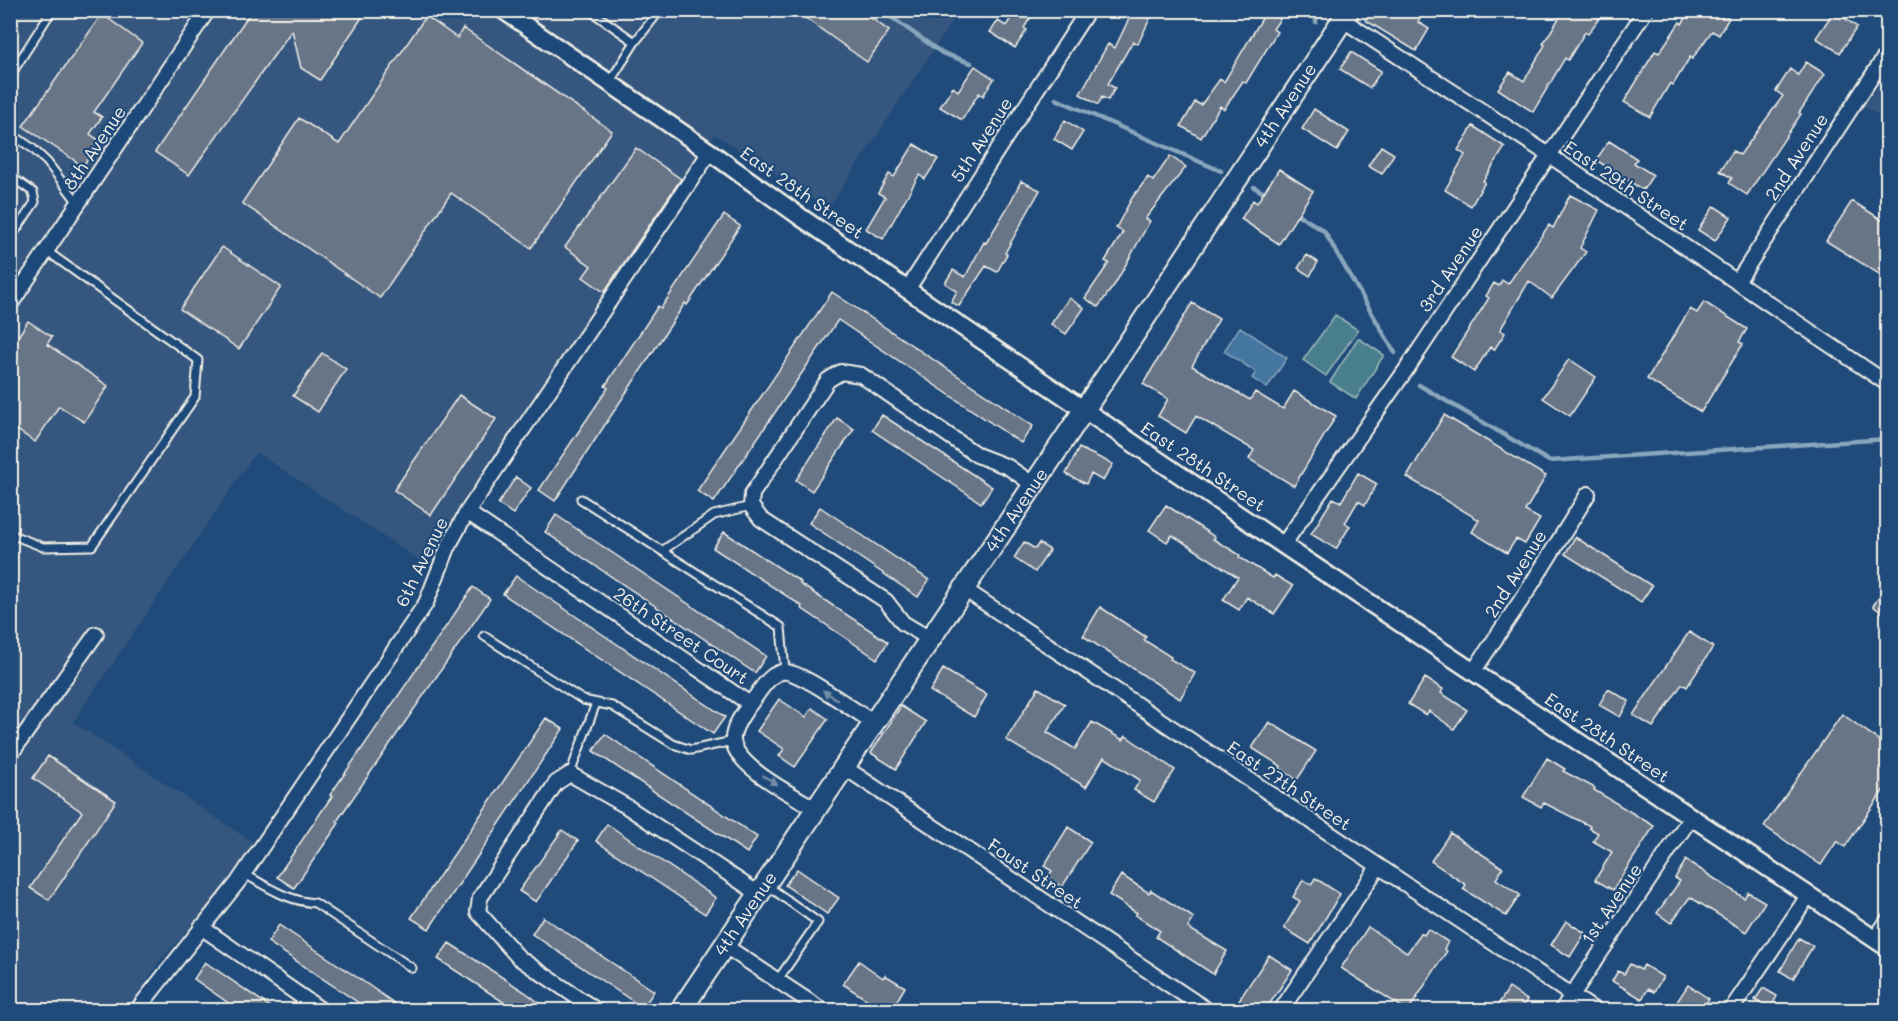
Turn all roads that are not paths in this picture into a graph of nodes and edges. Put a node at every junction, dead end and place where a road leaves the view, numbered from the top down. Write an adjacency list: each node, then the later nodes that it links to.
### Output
1 (52, 10): 12 (lane)
2 (208, 10): 18 (street, 8th Avenue)
3 (503, 10): 9 (street, East 28th Street)
4 (589, 10): 10 (lane)
5 (660, 10): 10 (lane)
6 (1088, 10): 22 (street, 5th Avenue)
7 (1646, 10): 16 (street, 3rd Avenue)
8 (1346, 15): 16 (street, East 29th Street); 25 (main road, 4th Avenue)
9 (521, 16): 13 (street, East 28th Street)
10 (635, 42): 13 (lane)
11 (1887, 51): 21 (street, 2nd Avenue)
12 (10, 76)
13 (609, 82): 15 (street, East 28th Street)
14 (10, 133): 18 (lane)
15 (710, 152): 22 (street, East 28th Street); 30 (street, 6th Avenue)
16 (1549, 155): 21 (street, East 29th Street); 32 (street, 3rd Avenue)
17 (10, 176): 19 (lane)
18 (79, 204): 20 (street, 8th Avenue)
19 (12, 235)
20 (48, 252): 23 (street, 8th Avenue); 31 (lane)
21 (1737, 282): 24 (street, East 29th Street)
22 (907, 290): 25 (street, East 28th Street)
23 (12, 298)
24 (1887, 384)
25 (1084, 410): 26 (main road, 4th Avenue); 32 (street, East 28th Street)
26 (1035, 485): 29 (street); 34 (main road, 4th Avenue)
27 (1588, 494): 39 (street, 2nd Avenue)
28 (581, 500): 33 (lane)
29 (752, 506): 33 (lane); 37 (street)
30 (467, 512): 41 (street, 26th Street Court); 50 (street, 6th Avenue)
31 (10, 534)
32 (1283, 545): 39 (street, East 28th Street)
33 (662, 551): 38 (lane)
34 (964, 589): 37 (main road, 4th Avenue); 49 (street, East 27th Street)
35 (96, 634): 44 (street)
36 (484, 636): 40 (lane)
37 (930, 639): 42 (main road, 4th Avenue)
38 (784, 671): 41 (street); 42 (street, one-way to 38)
39 (1473, 672): 48 (street, East 28th Street)
40 (596, 703): 43 (lane); 46 (lane)
41 (750, 704): 43 (street, 26th Street Court)
42 (874, 723): 45 (main road, 4th Avenue)
43 (733, 741): 47 (street, one-way to 47)
44 (10, 754)
45 (844, 767): 47 (main road, 4th Avenue); 65 (street, Foust Street)
46 (570, 774): 51 (street); 62 (street)
47 (816, 809): 51 (main road, 4th Avenue)
48 (1691, 817): 52 (street, East 28th Street); 59 (street, 1st Avenue)
49 (1378, 867): 59 (street, East 27th Street); 66 (street)
50 (243, 873): 54 (street, 6th Avenue); 57 (lane)
51 (763, 889): 56 (main road, 4th Avenue); 58 (lane)
52 (1808, 896): 55 (street, East 28th Street); 69 (street)
53 (1887, 920): 55 (street)
54 (201, 927): 60 (street, 6th Avenue); 61 (street)
55 (1881, 944)
56 (725, 946): 58 (street); 63 (main road, 4th Avenue)
57 (412, 968)
58 (777, 981): 64 (street)
59 (1572, 996): 67 (street, 1st Avenue); 68 (street, East 27th Street)
60 (137, 1011)
61 (321, 1011)
62 (596, 1011)
63 (681, 1011)
64 (822, 1011)
65 (1207, 1011)
66 (1281, 1011)
67 (1562, 1011)
68 (1594, 1011)
69 (1731, 1011)

